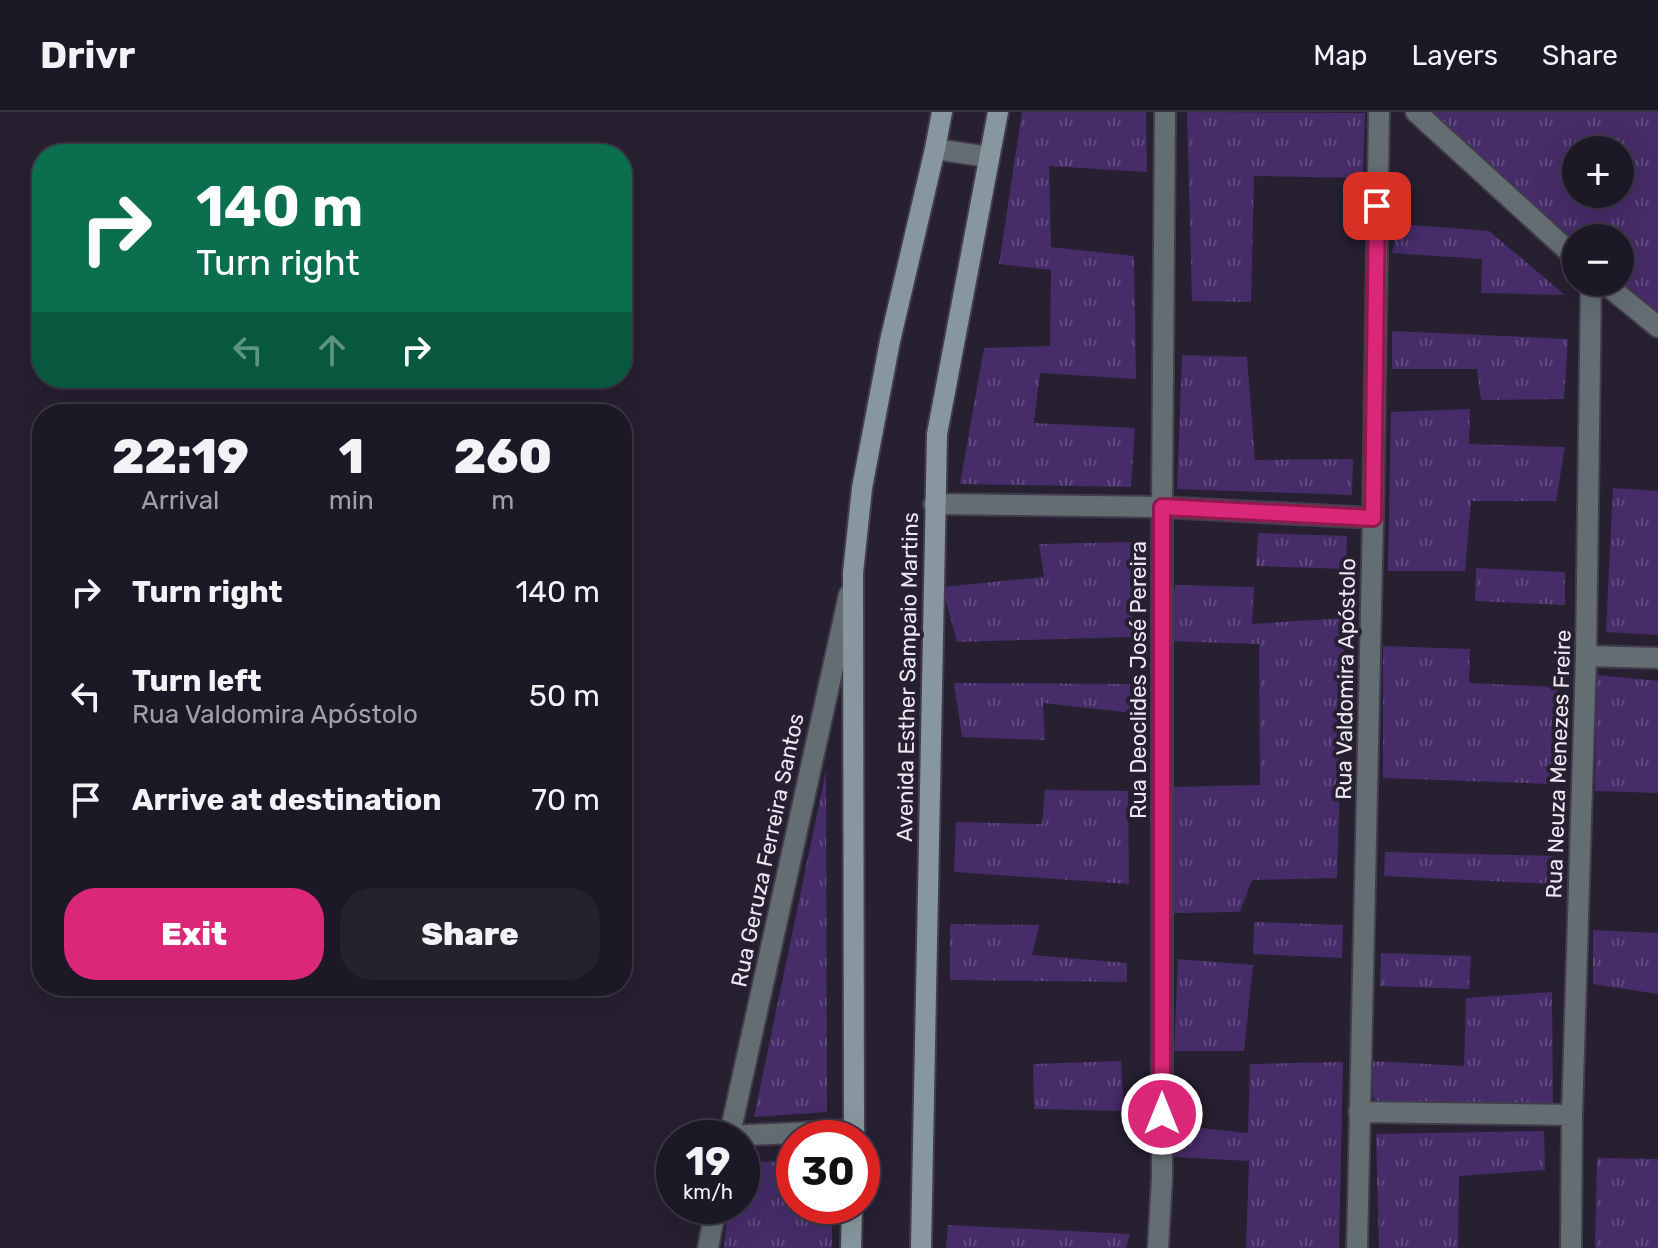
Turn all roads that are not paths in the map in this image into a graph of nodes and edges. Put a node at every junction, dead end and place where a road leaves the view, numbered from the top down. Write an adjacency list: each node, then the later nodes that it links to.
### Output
1 (942, 112): 6 (street)
2 (998, 112): 7 (street, Avenida Esther Sampaio Martins)
3 (1165, 112): 13 (street, Rua Deoclides José Pereira)
4 (1379, 112): 14 (street, Rua Valdomira Apóstolo)
5 (1416, 112): 8 (street)
6 (935, 149): 7 (street); 15 (street)
7 (989, 157): 12 (street, Avenida Esther Sampaio Martins)
8 (1562, 245)
9 (1591, 296): 16 (street, Rua Neuza Menezes Freire)
10 (1620, 296): 11 (street)
11 (1658, 327)
12 (934, 504): 13 (street); 26 (street, Avenida Esther Sampaio Martins)
13 (1162, 507): 14 (street); 27 (street, Rua Deoclides José Pereira)
14 (1373, 518): 18 (street, Rua Valdomira Apóstolo)
15 (853, 573): 20 (street, Rua Geruza Ferreira Santos); 21 (street)
16 (1586, 656): 17 (street); 19 (street, Rua Neuza Menezes Freire)
17 (1658, 658)
18 (1359, 1112): 19 (street); 28 (street, Rua Valdomira Apóstolo)
19 (1572, 1115): 29 (street, Rua Neuza Menezes Freire)
20 (733, 1120)
21 (854, 1120)
22 (713, 1224): 24 (street)
23 (852, 1224): 25 (street)
24 (708, 1248)
25 (851, 1248)
26 (921, 1248)
27 (1158, 1248)
28 (1357, 1248)
29 (1571, 1248)

